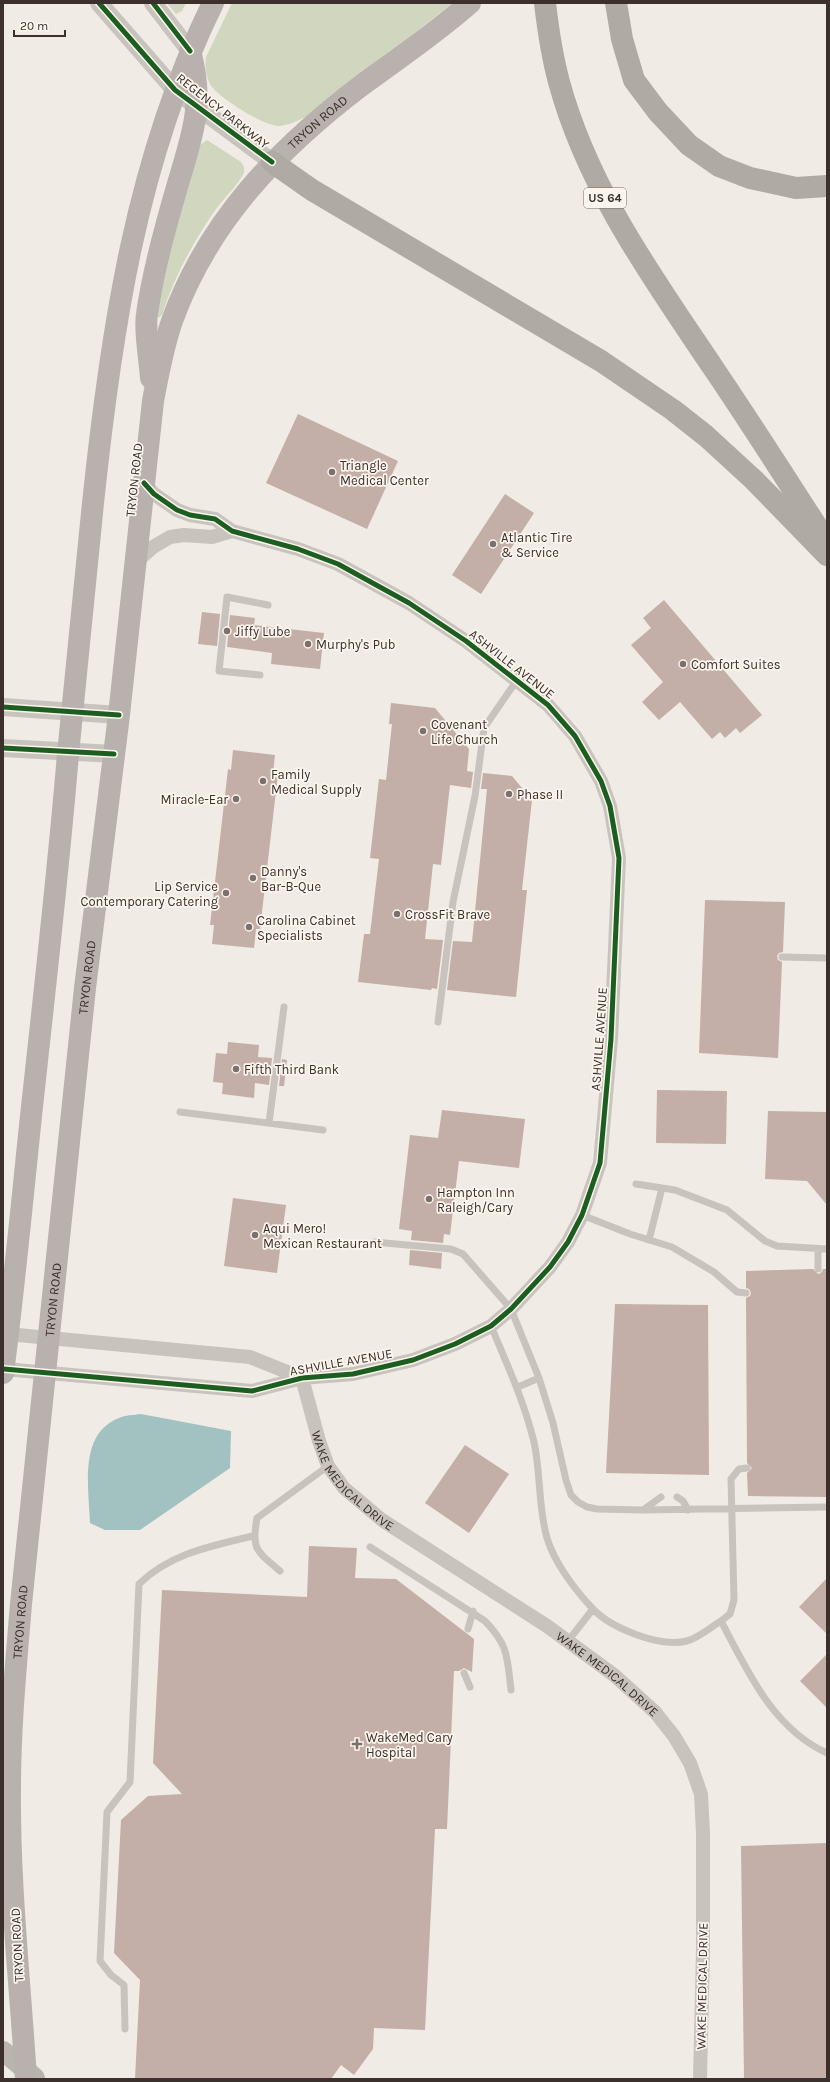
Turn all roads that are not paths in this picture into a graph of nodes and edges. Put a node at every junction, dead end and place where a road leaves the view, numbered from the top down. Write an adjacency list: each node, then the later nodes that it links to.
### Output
1 (99, 3): 8 (street, REGENCY PARKWAY)
2 (153, 3): 7 (street)
3 (214, 3): 7 (main road)
4 (470, 3): 10 (main road, TRYON ROAD)
5 (545, 3): 15 (highway, US 64)
6 (616, 3): 11 (highway)
7 (190, 51): 8 (main road); 9 (main road)
8 (175, 90): 9 (street, REGENCY PARKWAY); 22 (main road)
9 (197, 106): 10 (street, REGENCY PARKWAY); 12 (main road)
10 (272, 162): 12 (main road, TRYON ROAD); 16 (highway)
11 (827, 186)
12 (153, 401): 13 (main road, TRYON ROAD)
13 (144, 483): 14 (street, ASHVILLE AVENUE); 17 (main road, TRYON ROAD)
14 (232, 531): 17 (street); 20 (street, ASHVILLE AVENUE)
15 (827, 542)
16 (827, 555)
17 (136, 562): 23 (main road, TRYON ROAD)
18 (268, 605): 19 (lane)
19 (260, 675)
20 (517, 680): 30 (lane); 36 (street, ASHVILLE AVENUE)
21 (3, 707): 22 (street)
22 (72, 712): 23 (street); 25 (main road)
23 (119, 715): 26 (main road, TRYON ROAD)
24 (3, 748): 25 (street)
25 (69, 752): 26 (street); 45 (main road)
26 (114, 754): 46 (main road, TRYON ROAD)
27 (782, 957): 28 (lane)
28 (827, 958)
29 (284, 1007): 32 (lane)
30 (438, 1022)
31 (180, 1112): 32 (lane)
32 (269, 1123): 33 (lane)
33 (324, 1130)
34 (636, 1184): 35 (lane)
35 (662, 1188): 37 (lane); 39 (lane)
36 (582, 1215): 37 (lane); 43 (street, ASHVILLE AVENUE)
37 (649, 1240): 42 (lane)
38 (374, 1242): 43 (lane)
39 (818, 1249): 40 (lane); 41 (lane)
40 (827, 1249)
41 (818, 1269)
42 (746, 1293)
43 (511, 1309): 44 (street, ASHVILLE AVENUE); 50 (lane)
44 (491, 1326): 49 (street, ASHVILLE AVENUE); 51 (lane)
45 (8, 1334): 46 (street, ASHVILLE AVENUE); 47 (main road)
46 (48, 1339): 48 (main road, TRYON ROAD); 49 (street, ASHVILLE AVENUE)
47 (3, 1371): 48 (street, ASHVILLE AVENUE)
48 (45, 1372): 49 (street, ASHVILLE AVENUE); 74 (main road, TRYON ROAD)
49 (302, 1378): 52 (street, WAKE MEDICAL DRIVE)
50 (539, 1378): 51 (lane); 58 (lane)
51 (518, 1387): 63 (lane)
52 (328, 1466): 60 (lane); 67 (street, WAKE MEDICAL DRIVE)
53 (747, 1468): 57 (lane)
54 (677, 1496): 59 (lane)
55 (661, 1497): 58 (lane)
56 (827, 1507): 57 (lane)
57 (730, 1509): 59 (lane); 65 (lane)
58 (643, 1510): 59 (lane)
59 (688, 1510)
60 (253, 1536): 62 (lane); 72 (lane)
61 (370, 1547): 64 (lane)
62 (280, 1571)
63 (593, 1610): 65 (lane); 67 (lane)
64 (473, 1611): 66 (lane); 70 (lane)
65 (721, 1621): 71 (lane)
66 (468, 1629)
67 (568, 1641): 75 (street, WAKE MEDICAL DRIVE)
68 (464, 1673): 69 (lane)
69 (470, 1687)
70 (511, 1690)
71 (827, 1753)
72 (125, 2029)
73 (3, 2051): 74 (main road)
74 (29, 2076)
75 (700, 2079)

